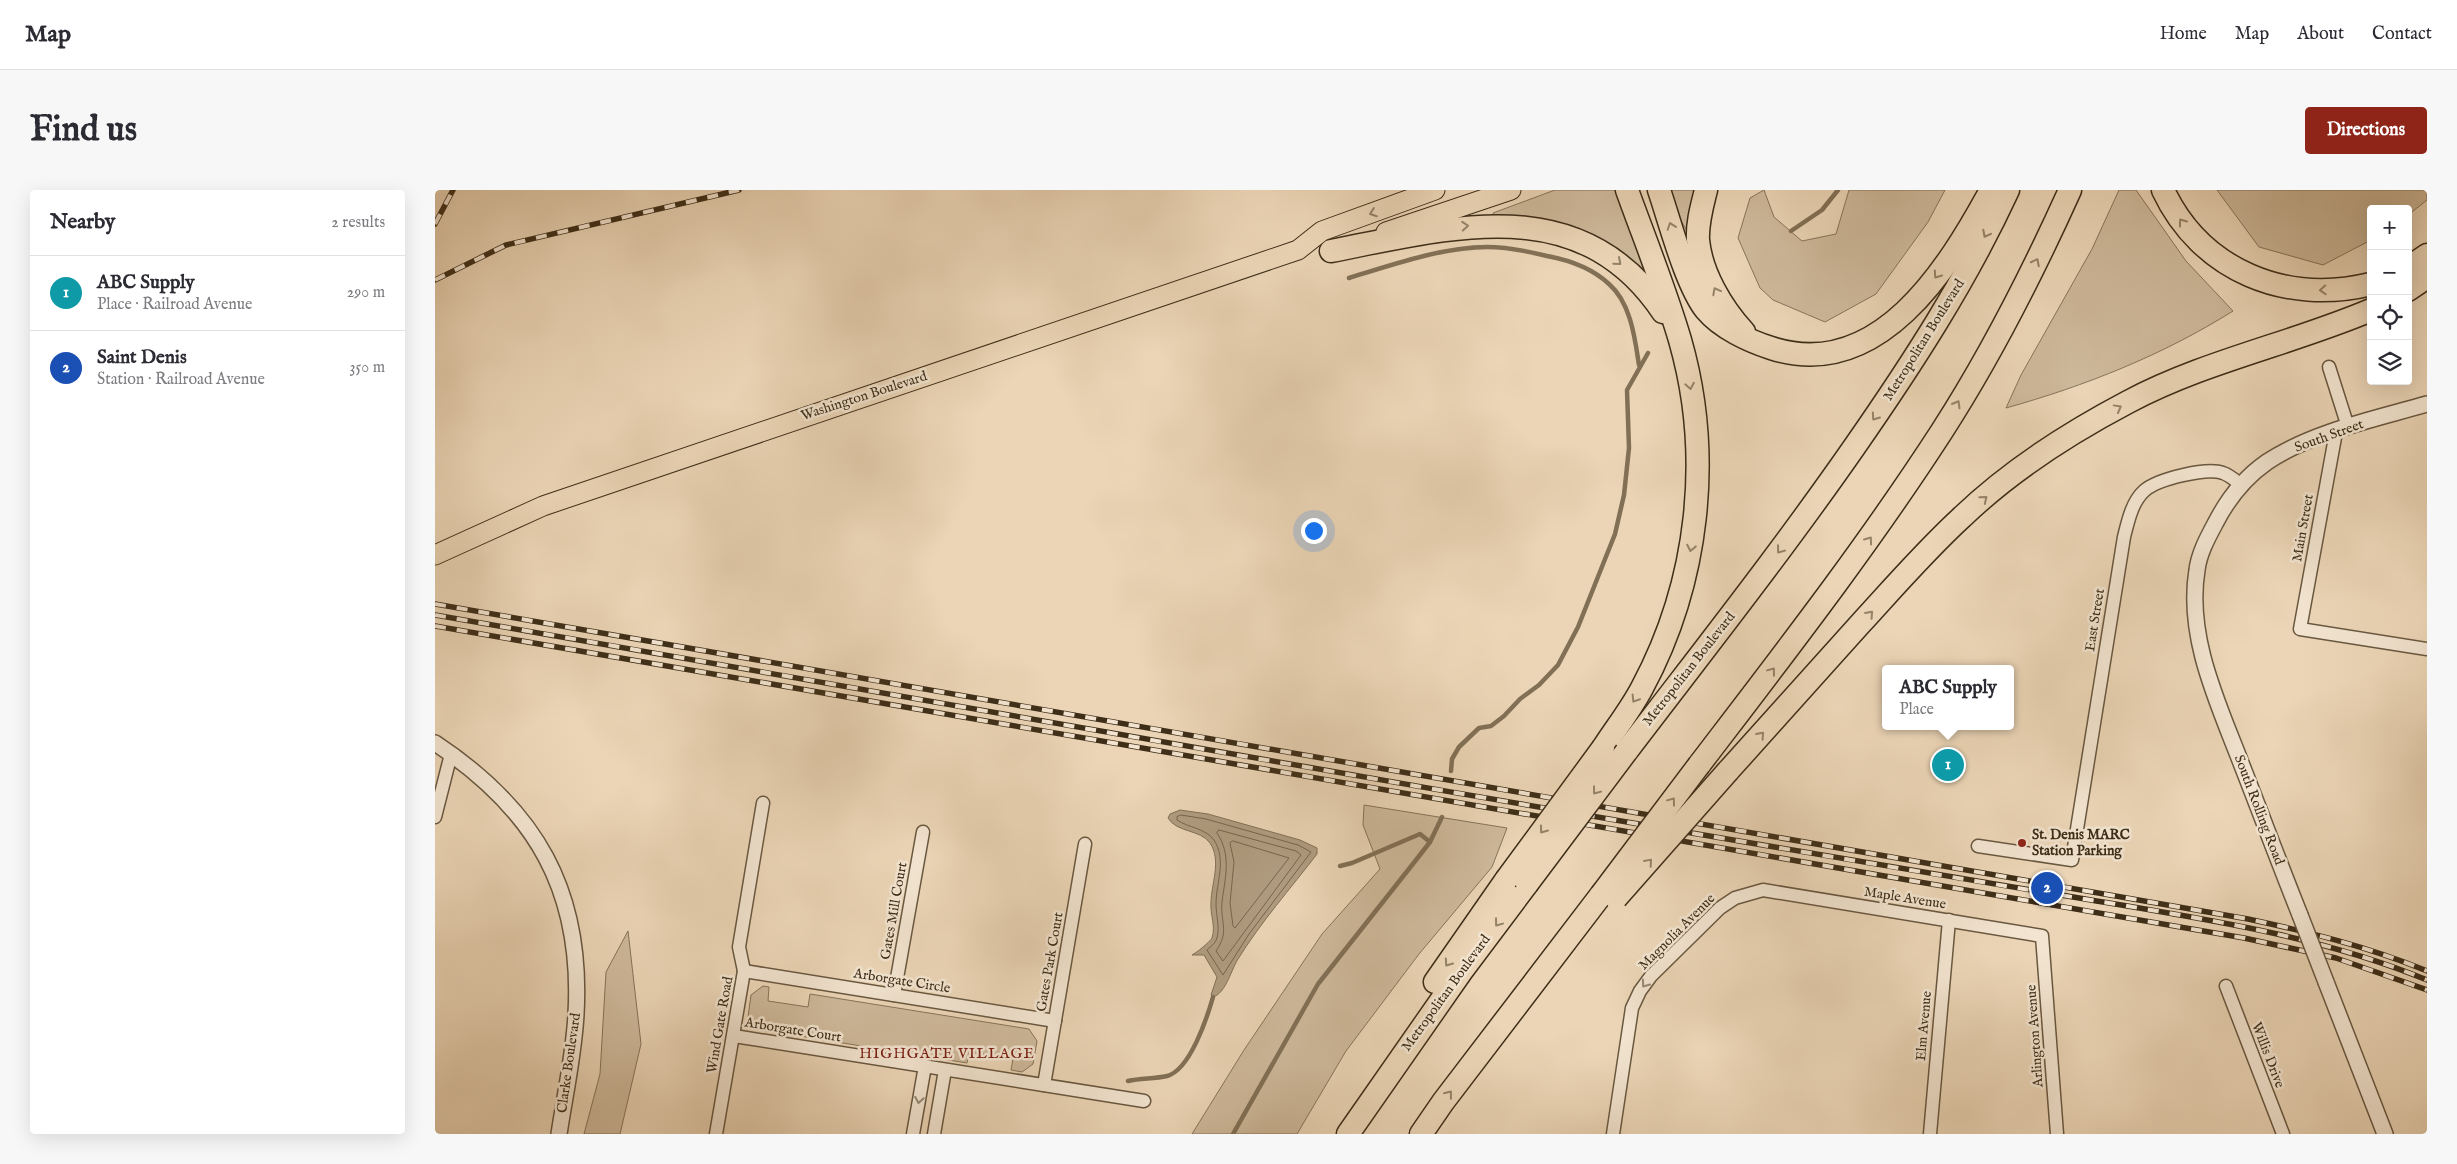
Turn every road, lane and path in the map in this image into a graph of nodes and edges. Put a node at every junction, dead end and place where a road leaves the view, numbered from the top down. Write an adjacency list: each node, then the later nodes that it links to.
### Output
1 (1435, 190): 10 (main road, Washington Boulevard, one-way to 10)
2 (1511, 190): 11 (main road, Washington Boulevard)
3 (1627, 190): 18 (highway)
4 (1659, 190): 19 (highway, one-way to 4)
5 (1706, 190): 19 (highway, one-way to 5)
6 (1991, 190): 19 (highway, one-way to 19)
7 (2008, 190): 33 (highway, Metropolitan Boulevard, one-way to 33, bridge)
8 (2070, 190): 35 (highway, one-way to 8, bridge)
9 (2163, 190): 15 (highway, one-way to 9)
10 (1297, 250): 11 (main road, Washington Boulevard); 24 (main road, Washington Boulevard)
11 (1331, 251): 18 (highway, one-way to 18)
12 (2427, 255): 13 (highway)
13 (2412, 265)
14 (2427, 277): 16 (highway)
15 (2367, 285)
16 (2412, 287)
17 (2367, 312): 35 (highway, one-way to 17, bridge)
18 (1679, 338): 33 (highway, one-way to 33, bridge)
19 (1755, 343)
20 (2329, 367): 22 (street, Main Street)
21 (2427, 404): 22 (street, South Street)
22 (2342, 429): 23 (street, South Street); 25 (street, Main Street)
23 (2240, 484): 32 (street, East Street); 58 (street, South Rolling Road, bridge)
24 (435, 555)
25 (2427, 649)
26 (435, 743): 27 (street, Clarke Boulevard)
27 (451, 754): 29 (street); 47 (street, Clarke Boulevard)
28 (763, 803): 38 (street, Wind Gate Road)
29 (435, 816)
30 (923, 832): 40 (street, Gates Mill Court)
31 (1085, 844): 41 (street, Gates Park Court)
32 (1979, 846)
33 (1517, 882): 51 (highway, one-way to 51); 52 (highway, Metropolitan Boulevard, one-way to 52)
34 (1763, 890): 36 (street, Maple Avenue); 54 (street, Magnolia Avenue, one-way to 54)
35 (1609, 897): 53 (highway, one-way to 35)
36 (1949, 920): 37 (street, Maple Avenue); 55 (street, Elm Avenue)
37 (2042, 936): 56 (street, Arlington Avenue)
38 (744, 971): 40 (street, Arborgate Circle); 42 (street, Wind Gate Road)
39 (2226, 986): 57 (street, Willis Drive)
40 (894, 995): 41 (street, Arborgate Circle)
41 (1055, 1021): 45 (street, Gates Park Court)
42 (733, 1036): 43 (street, Arborgate Court); 48 (street, Wind Gate Road)
43 (925, 1066): 44 (street, Arborgate Court); 49 (street, one-way to 49)
44 (945, 1070): 45 (street, Arborgate Court); 50 (street)
45 (1044, 1085): 46 (street, Arborgate Court)
46 (1145, 1101)
47 (559, 1134)
48 (716, 1134)
49 (913, 1134)
50 (934, 1134)
51 (1337, 1134)
52 (1348, 1134)
53 (1421, 1134)
54 (1613, 1134)
55 (1930, 1134)
56 (2057, 1134)
57 (2283, 1134)
58 (2385, 1134)

